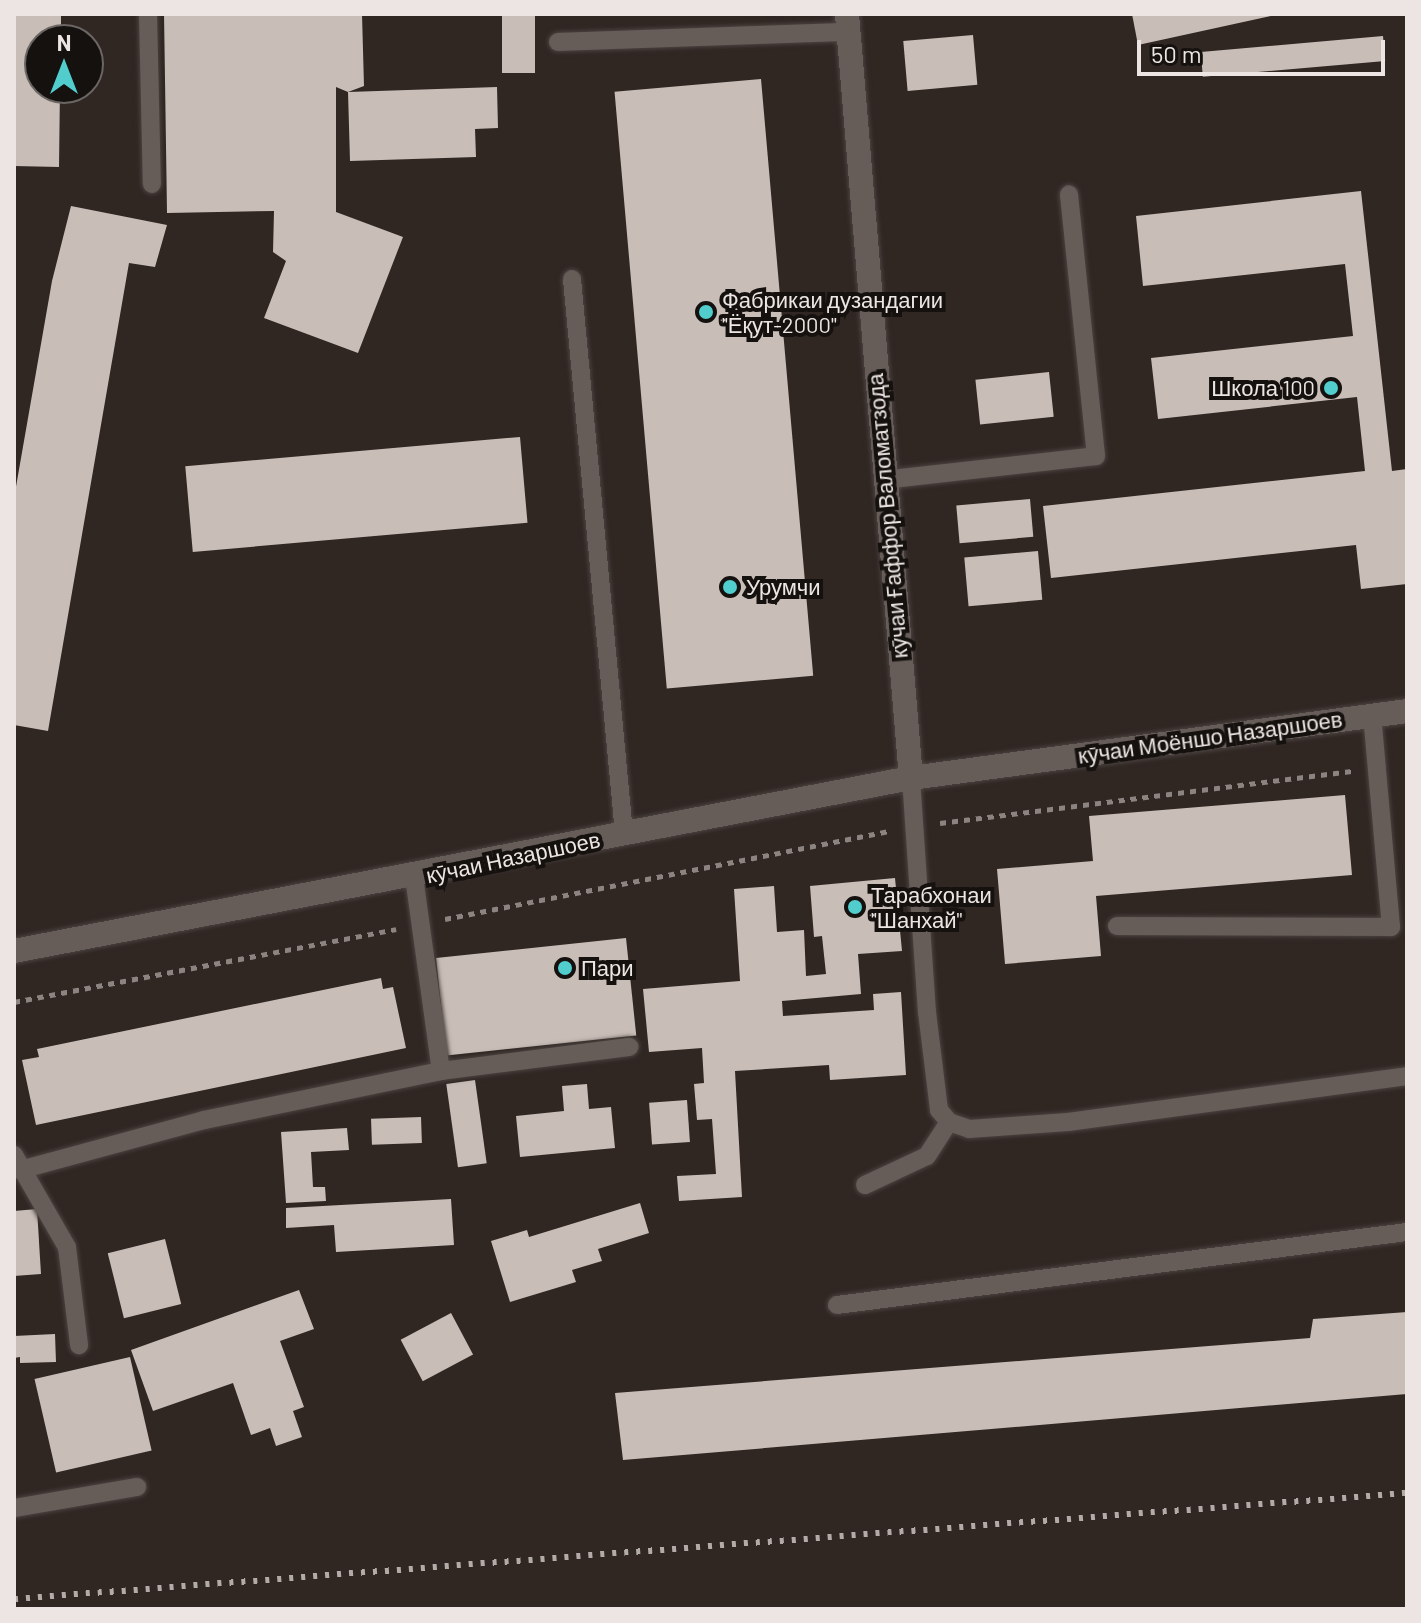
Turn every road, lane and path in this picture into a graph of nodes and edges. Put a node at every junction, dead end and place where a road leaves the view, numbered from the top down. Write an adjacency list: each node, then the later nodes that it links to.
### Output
1 (148, 14): 4 (lane)
2 (847, 23): 3 (lane); 7 (street, кӯчаи Ғаффор Валоматзода)
3 (558, 42)
4 (152, 184)
5 (1069, 194): 7 (lane)
6 (572, 279): 14 (lane)
7 (883, 480): 12 (street, кӯчаи Ғаффор Валоматзода)
8 (1407, 711): 9 (street, кӯчаи Моёншо Назаршоев)
9 (1372, 715): 10 (street, кӯчаи Моёншо Назаршоев); 11 (lane)
10 (1013, 764): 12 (street, кӯчаи Назаршоев)
11 (1376, 768): 13 (path); 18 (lane)
12 (911, 778): 13 (lane); 14 (street, кӯчаи Назаршоев)
13 (915, 826): 16 (path); 24 (lane)
14 (624, 833): 15 (street, кӯчаи Назаршоев)
15 (414, 877): 16 (lane); 19 (street, кӯчаи Назаршоев)
16 (421, 924): 20 (path); 22 (lane)
17 (1117, 926): 18 (lane)
18 (1399, 926)
19 (14, 951)
20 (14, 1002)
21 (629, 1047): 22 (lane)
22 (441, 1071): 25 (lane)
23 (1407, 1076): 24 (lane)
24 (949, 1122): 26 (lane)
25 (17, 1163): 29 (lane)
26 (865, 1185)
27 (1407, 1232): 28 (lane)
28 (837, 1305)
29 (79, 1345)
30 (137, 1487): 31 (lane)
31 (14, 1508)

